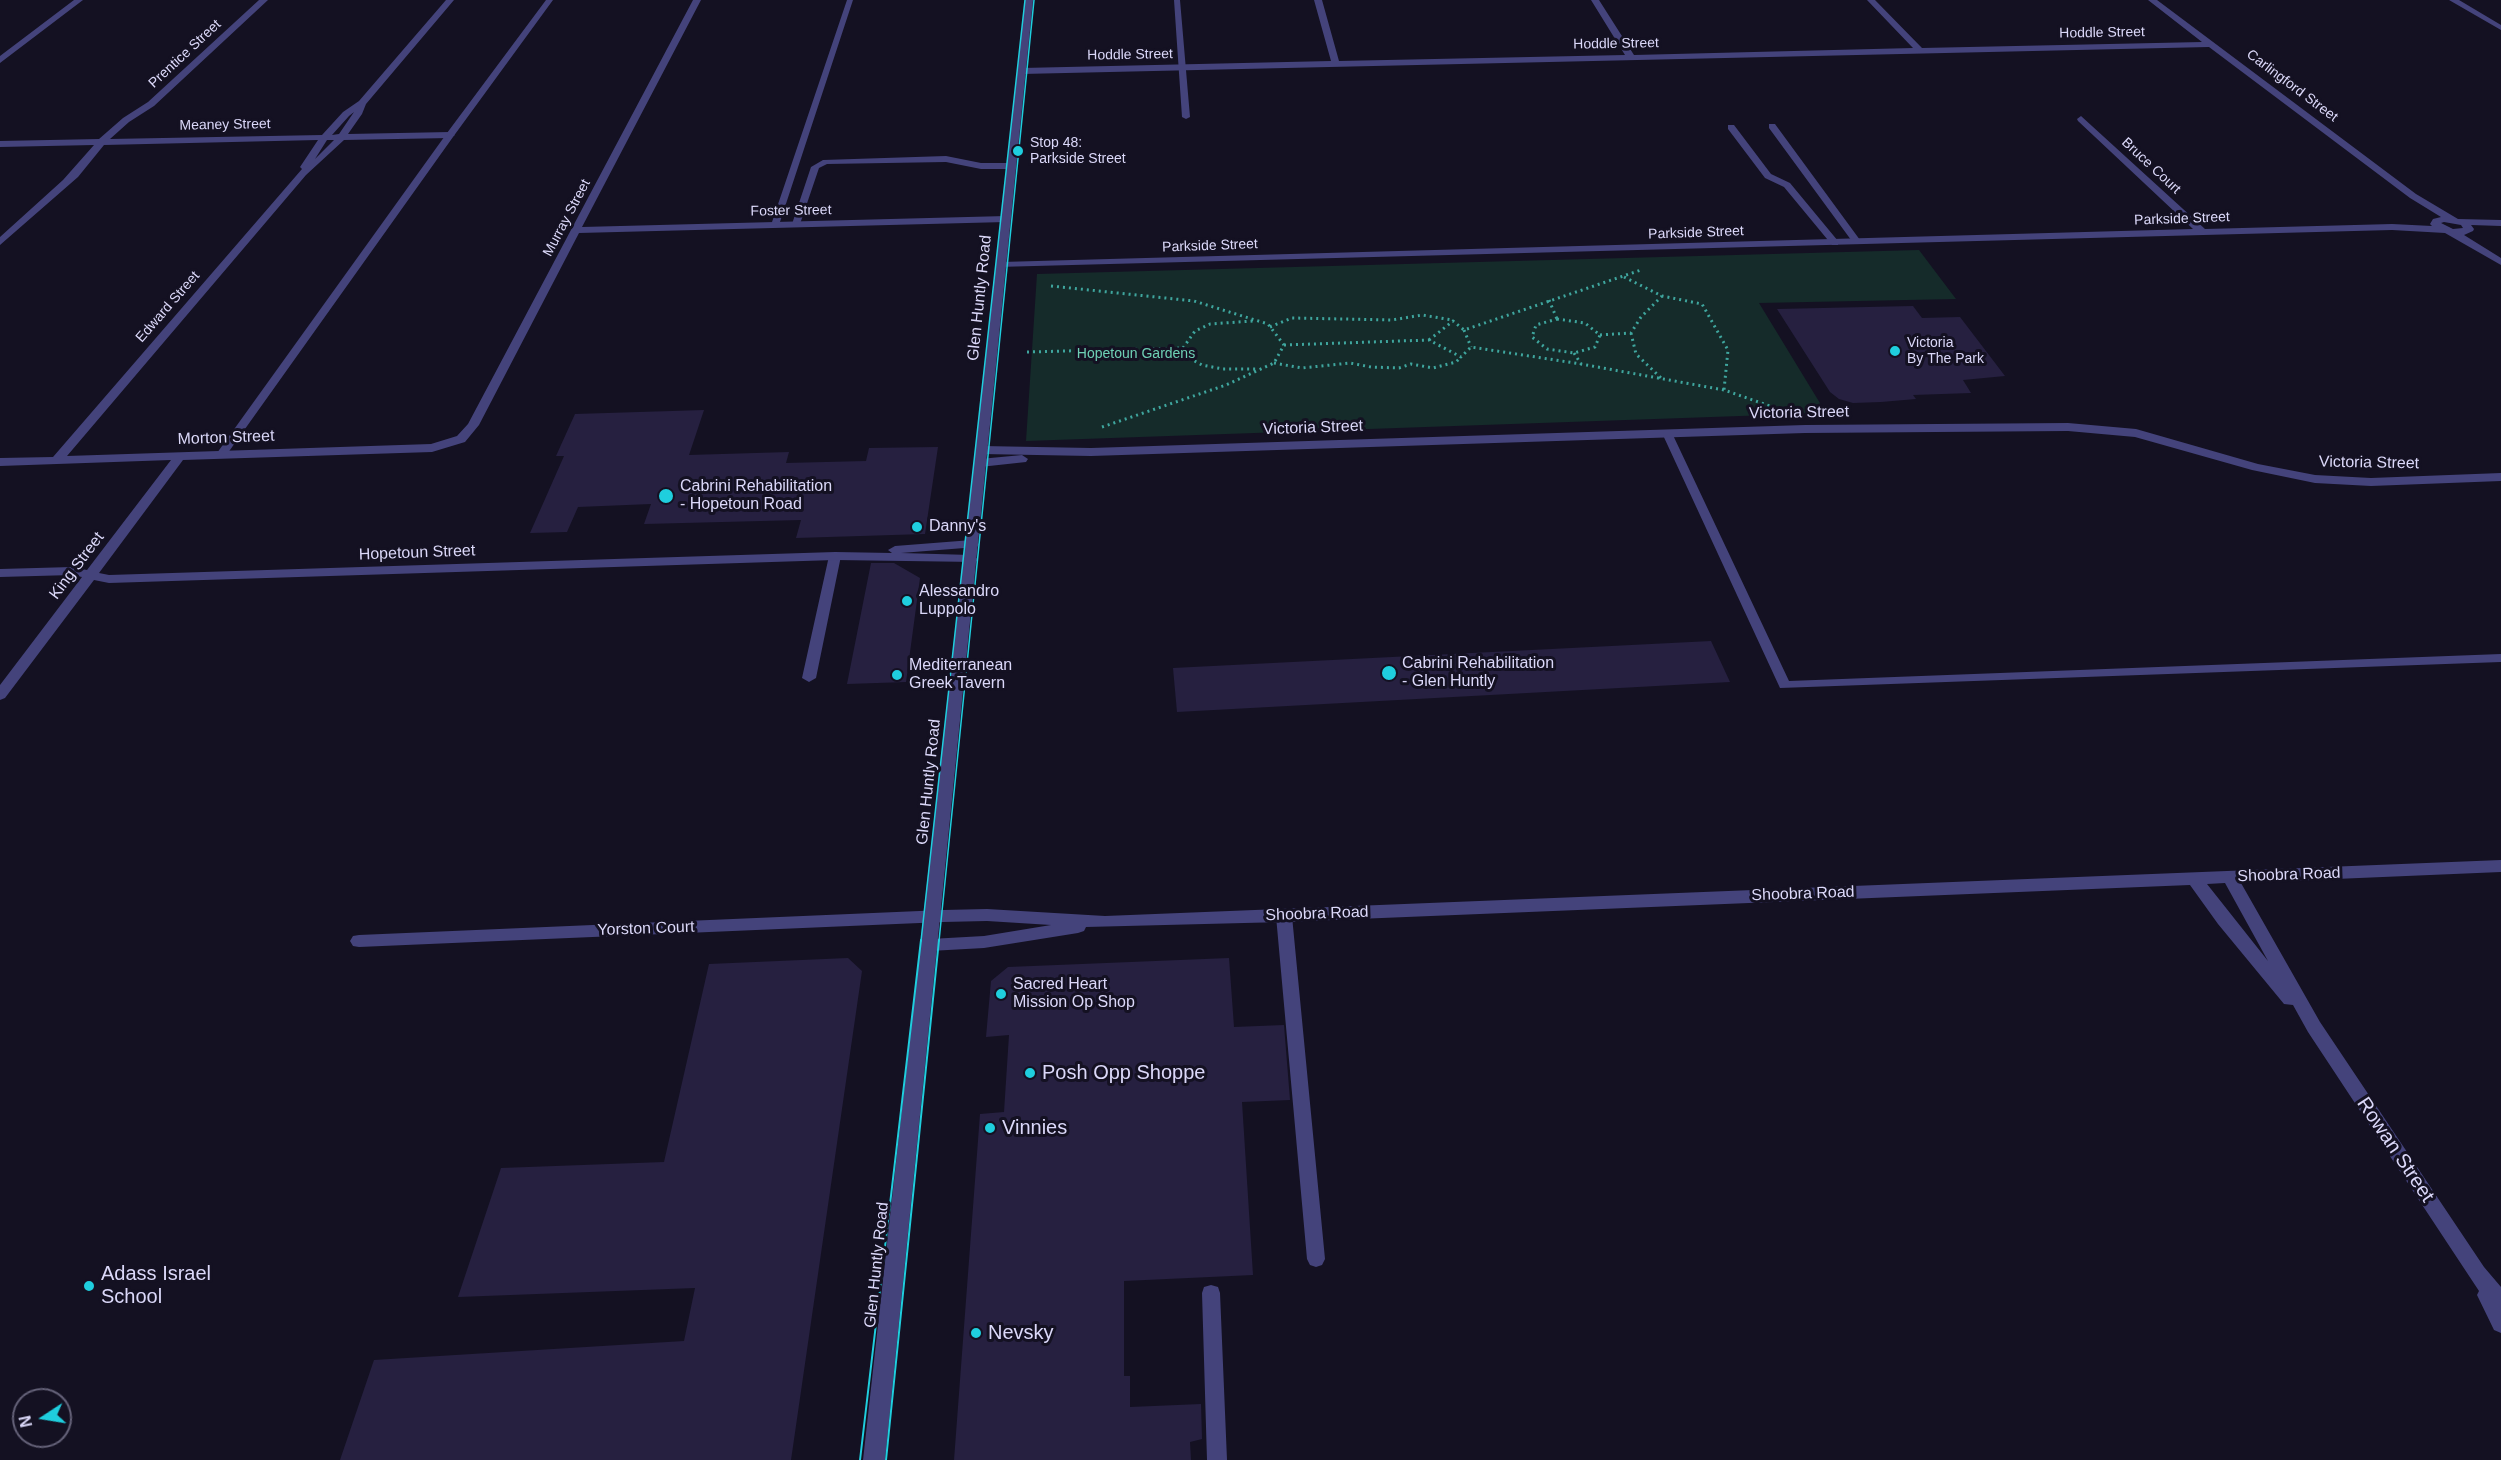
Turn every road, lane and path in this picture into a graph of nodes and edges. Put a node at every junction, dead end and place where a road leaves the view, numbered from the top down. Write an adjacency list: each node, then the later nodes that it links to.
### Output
1 (79, 0): 18 (street)
2 (264, 0): 22 (street, Prentice Street)
3 (450, 0): 23 (street, Edward Street)
4 (550, 0): 28 (lane)
5 (698, 0): 45 (street, Murray Street)
6 (850, 0): 42 (lane)
7 (1029, 0): 21 (street, Glen Huntly Road)
8 (1177, 0): 20 (lane)
9 (1318, 0): 19 (street)
10 (1595, 0): 17 (street)
11 (1871, 0): 16 (street)
12 (2152, 0): 15 (street, Carlingford Street)
13 (2453, 0): 14 (street)
14 (2501, 28)
15 (2211, 44): 16 (street, Hoddle Street); 37 (street, Carlingford Street)
16 (1919, 50): 17 (street, Hoddle Street)
17 (1631, 57): 19 (street, Hoddle Street)
18 (0, 60)
19 (1336, 64): 20 (street, Hoddle Street)
20 (1182, 67): 21 (street, Hoddle Street); 24 (lane)
21 (1022, 71): 34 (street, Glen Huntly Road)
22 (151, 104): 31 (street, Prentice Street); 32 (street, Prentice Street)
23 (362, 104): 29 (street, Edward Street); 30 (street, Edward Street)
24 (1186, 117)
25 (2081, 119): 48 (street, Bruce Court)
26 (1772, 126): 50 (lane)
27 (1731, 127): 51 (lane)
28 (450, 135): 30 (street, Meaney Street); 82 (lane)
29 (325, 137): 30 (street, Meaney Street); 32 (street, Meaney Street); 35 (street, Edward Street)
30 (342, 137): 35 (street, Edward Street)
31 (102, 141): 32 (street, Meaney Street); 33 (street, Meaney Street); 36 (street, Prentice Street)
32 (118, 141): 36 (street, Prentice Street)
33 (0, 144)
34 (1012, 166): 38 (street, Glen Huntly Road); 41 (lane)
35 (303, 173): 85 (street, Edward Street)
36 (68, 180): 49 (street, Prentice Street)
37 (2413, 196): 39 (street, Carlingford Street); 40 (street, Carlingford Street)
38 (1006, 219): 41 (street, Foster Street); 53 (street, Glen Huntly Road)
39 (2436, 221): 40 (street, Parkside Street); 44 (street, Parkside Street); 47 (street, Carlingford Street)
40 (2457, 221): 43 (street); 46 (street, Carlingford Street)
41 (796, 224): 42 (street, Foster Street)
42 (776, 225): 45 (street, Foster Street)
43 (2501, 225): 46 (street)
44 (2392, 227): 47 (street, Parkside Street); 48 (street, Parkside Street)
45 (576, 230): 81 (street, Murray Street)
46 (2469, 230): 47 (street, Parkside Street); 52 (street)
47 (2448, 231): 52 (street)
48 (2202, 232): 50 (street, Parkside Street)
49 (0, 242)
50 (1857, 242): 51 (street, Parkside Street)
51 (1835, 243): 53 (street, Parkside Street)
52 (2499, 261)
53 (1001, 265): 84 (street, Glen Huntly Road)
54 (1642, 269): 55 (path)
55 (1624, 276): 57 (path); 58 (path)
56 (1041, 285): 60 (path)
57 (1662, 296): 64 (path); 77 (path)
58 (1549, 300): 59 (path); 63 (path)
59 (1557, 319): 65 (path); 71 (path)
60 (1258, 321): 62 (path); 69 (path)
61 (1453, 321): 62 (path); 63 (path); 66 (path)
62 (1270, 327): 67 (path)
63 (1464, 330): 68 (path)
64 (1631, 333): 65 (path); 76 (path)
65 (1600, 335): 71 (path)
66 (1429, 340): 67 (path); 72 (path)
67 (1284, 345): 73 (path)
68 (1471, 347): 72 (path); 74 (path)
69 (1183, 348): 70 (path); 75 (path)
70 (1028, 352)
71 (1574, 353): 74 (path)
72 (1461, 357): 73 (path)
73 (1274, 363): 75 (path)
74 (1581, 364): 76 (path)
75 (1263, 369): 79 (path)
76 (1662, 379): 77 (path)
77 (1724, 390): 78 (path)
78 (1776, 409)
79 (1090, 431)
80 (1667, 433): 84 (street, Victoria Street); 87 (street, Victoria Street); 92 (lane)
81 (453, 443): 82 (street, Morton Street)
82 (221, 455): 83 (street, Morton Street)
83 (180, 456): 85 (street, Morton Street); 91 (street, King Street)
84 (981, 456): 88 (street, Glen Huntly Road)
85 (57, 460): 86 (street, Morton Street)
86 (0, 462)
87 (2501, 477)
88 (972, 552): 89 (street, Hopetoun Street); 99 (street, Glen Huntly Road)
89 (835, 556): 91 (street, Hopetoun Street); 93 (lane)
90 (0, 573): 91 (street, Hopetoun Street)
91 (90, 575): 94 (street, King Street)
92 (2501, 658)
93 (808, 678)
94 (0, 695)
95 (2501, 866): 96 (street, Shoobra Road)
96 (2230, 877): 97 (street, Shoobra Road); 103 (street, Rowan Street)
97 (2194, 878): 98 (street, Shoobra Road); 103 (street, Rowan Street)
98 (1284, 916): 100 (street, Shoobra Road); 104 (lane)
99 (933, 917): 100 (street, Shoobra Road); 101 (street, Yorston Court); 102 (street, Glen Huntly Road)
100 (1105, 922): 102 (street, Shoobra Road)
101 (359, 941)
102 (930, 945): 109 (street, Glen Huntly Road)
103 (2313, 1027): 105 (street, Rowan Street)
104 (1316, 1259)
105 (2477, 1273): 107 (street, Rowan Street); 108 (street, Rowan Street)
106 (1211, 1293): 110 (lane)
107 (2501, 1303)
108 (2501, 1323)
109 (874, 1460)
110 (1217, 1460)

